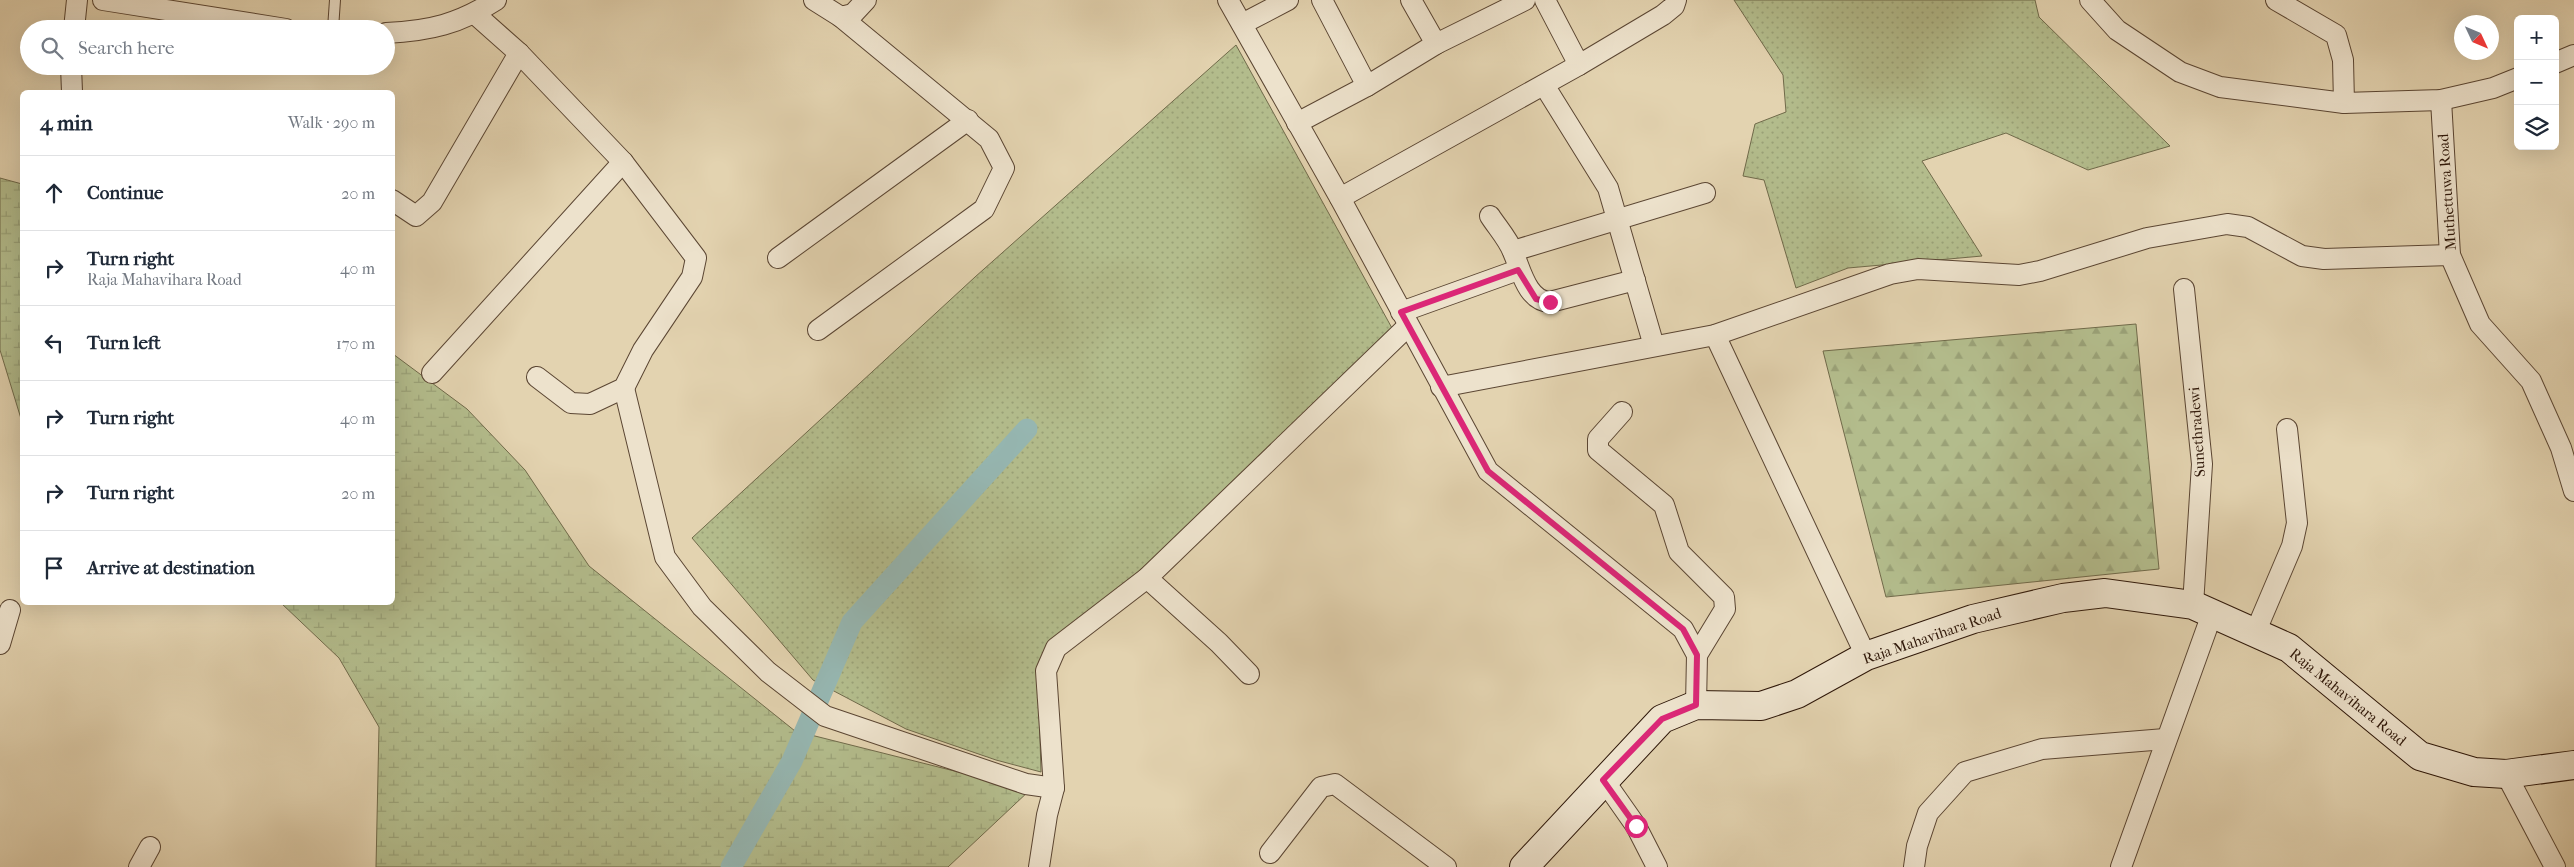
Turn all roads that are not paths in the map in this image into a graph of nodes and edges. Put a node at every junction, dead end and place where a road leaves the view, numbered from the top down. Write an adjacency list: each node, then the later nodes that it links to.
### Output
1 (77, 0): 19 (street)
2 (103, 0): 16 (street)
3 (336, 0): 21 (lane)
4 (496, 0): 17 (street)
5 (814, 0): 18 (street)
6 (866, 0): 18 (street)
7 (1228, 0): 22 (street)
8 (1288, 0): 22 (street)
9 (1322, 0): 32 (street)
10 (1410, 0): 24 (street)
11 (1525, 0): 24 (street)
12 (1545, 0): 28 (street)
13 (1676, 0): 28 (street)
14 (2090, 0): 35 (street)
15 (2276, 0): 35 (street)
16 (213, 8): 20 (street)
17 (475, 14): 23 (street); 25 (street)
18 (841, 17): 36 (street)
19 (75, 20)
20 (255, 20)
21 (334, 20)
22 (1242, 24): 37 (street)
23 (395, 33)
24 (1436, 44): 32 (street)
25 (519, 53): 38 (street); 41 (street)
26 (2574, 55): 27 (street)
27 (2559, 61)
28 (1580, 65): 31 (street)
29 (71, 75): 33 (street)
30 (2514, 80): 34 (street)
31 (1544, 85): 40 (street); 43 (street)
32 (1367, 86): 37 (street)
33 (72, 90)
34 (2441, 100): 35 (street); 44 (street, Muthettuwa Road)
35 (2344, 103)
36 (968, 120): 45 (street); 50 (street)
37 (1297, 123): 40 (street)
38 (623, 162): 53 (street); 56 (street)
39 (1705, 193): 43 (street)
40 (1340, 198): 49 (street)
41 (395, 202)
42 (1490, 216): 46 (street)
43 (1618, 219): 46 (street); 47 (street)
44 (2450, 256): 51 (street); 59 (street, Muthettuwa Road)
45 (778, 258)
46 (1516, 261): 47 (street); 49 (street)
47 (1636, 280): 52 (street)
48 (2184, 289): 61 (street, Sunethradewi)
49 (1404, 319): 55 (street); 60 (street)
50 (818, 330)
51 (1715, 335): 52 (street); 66 (street)
52 (1654, 346): 55 (street)
53 (432, 373)
54 (537, 377): 56 (street)
55 (1442, 387): 65 (street)
56 (624, 388): 73 (street)
57 (1622, 412): 65 (street)
58 (2287, 429): 63 (street)
59 (2574, 491)
60 (1147, 578): 67 (street); 73 (street)
61 (2203, 609): 63 (street, Raja Mahavihara Road); 66 (street, Raja Mahavihara Road); 69 (street, Sunethradewi)
62 (10, 610): 64 (street)
63 (2255, 633): 71 (street, Raja Mahavihara Road)
64 (0, 644)
65 (1697, 655): 68 (street)
66 (1866, 656): 68 (street, Raja Mahavihara Road)
67 (1249, 674)
68 (1696, 705): 72 (street, Raja Mahavihara Road)
69 (2165, 739): 81 (street); 82 (street, Sunethradewi)
70 (2574, 765): 71 (street, Raja Mahavihara Road)
71 (2506, 774): 83 (street)
72 (1603, 780): 79 (street, Raja Mahavihara Road); 80 (street)
73 (1054, 788): 77 (street)
74 (150, 847): 76 (street)
75 (1270, 853): 78 (street)
76 (139, 867)
77 (1040, 867)
78 (1446, 867)
79 (1524, 867)
80 (1657, 867)
81 (1914, 867)
82 (2121, 867)
83 (2555, 867)

